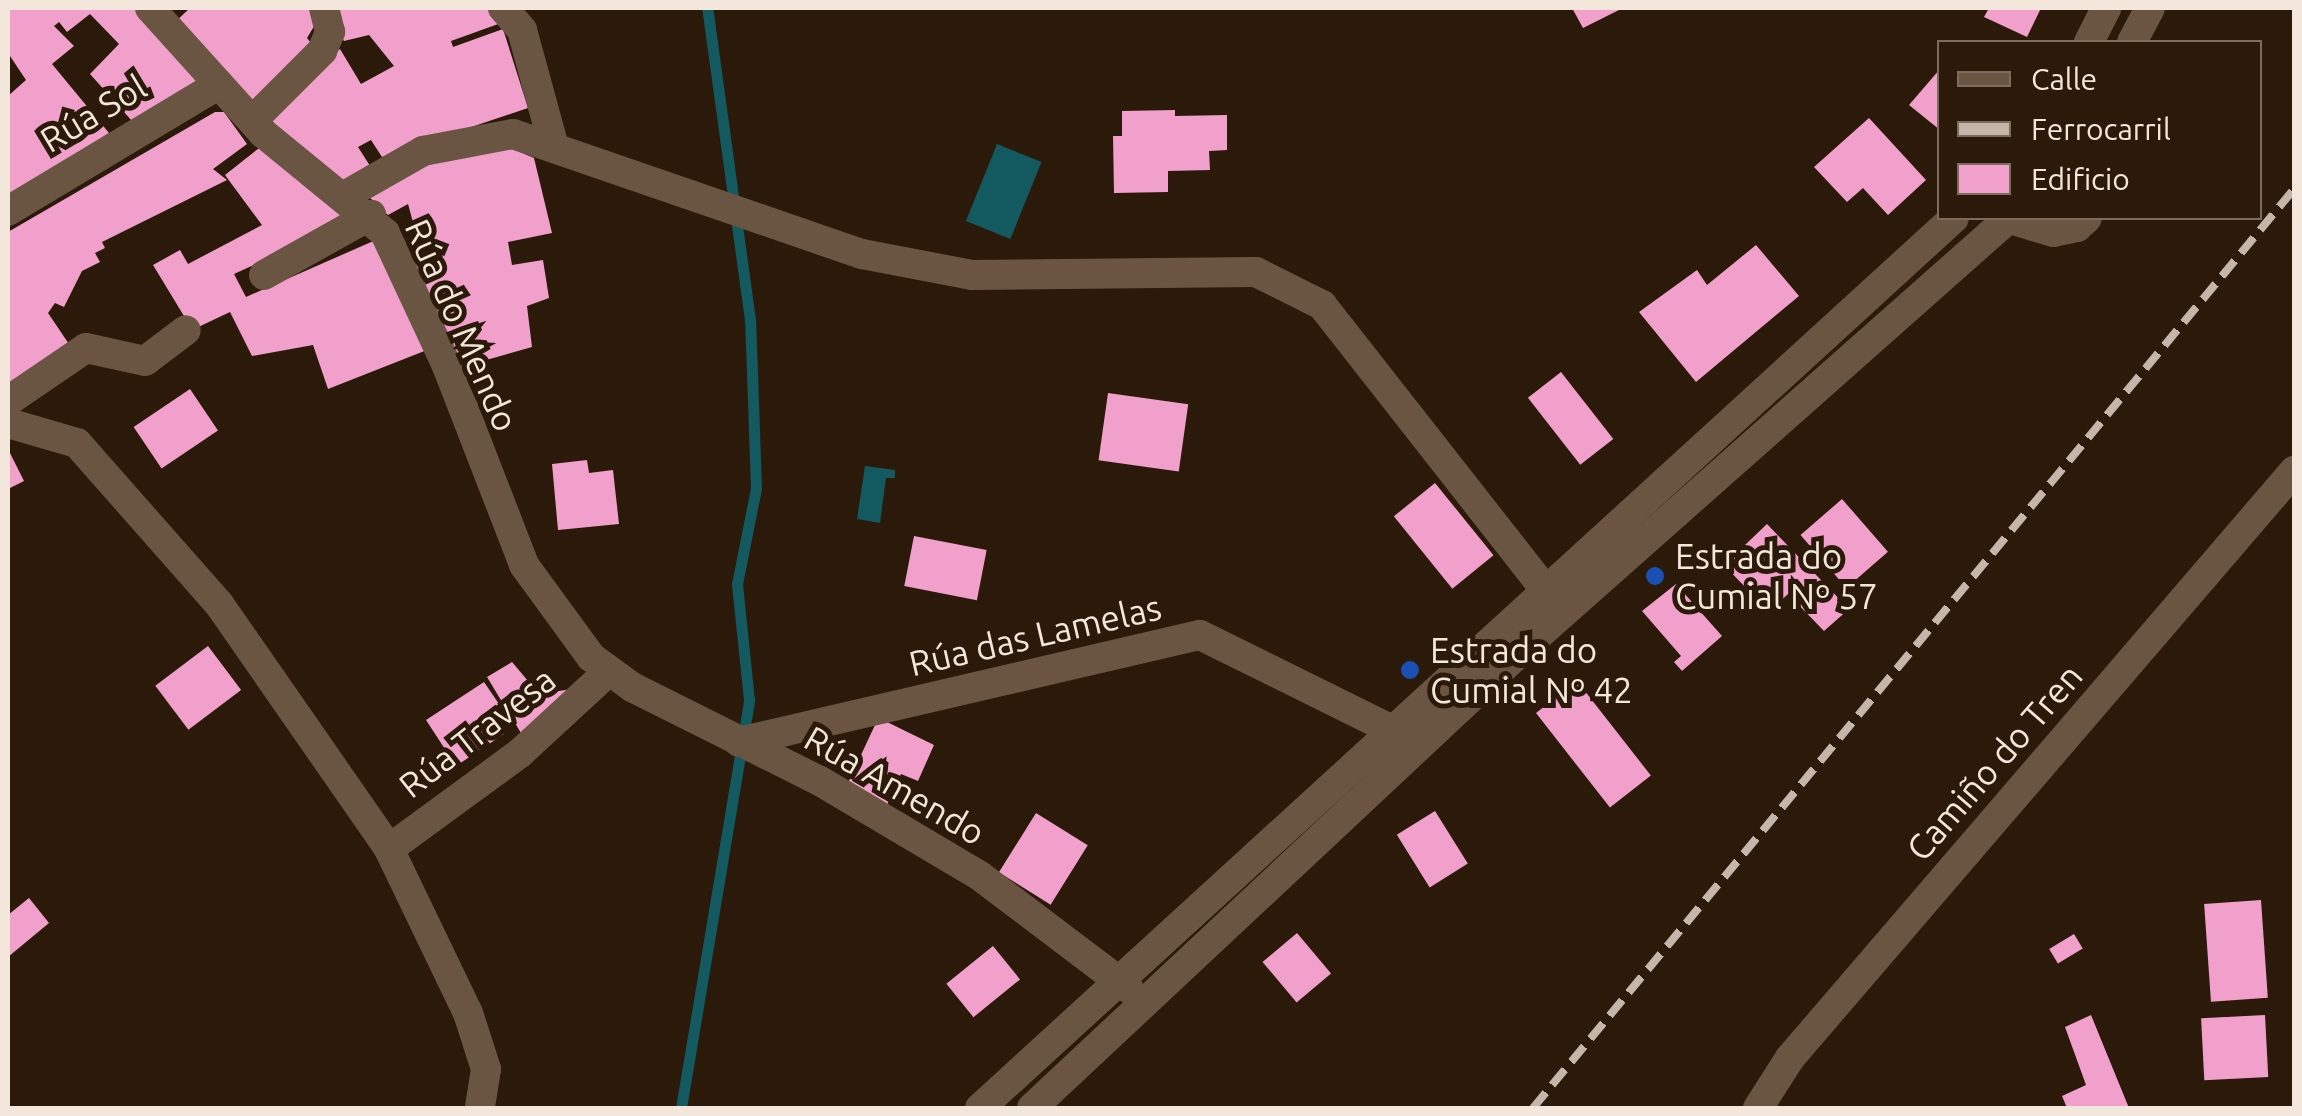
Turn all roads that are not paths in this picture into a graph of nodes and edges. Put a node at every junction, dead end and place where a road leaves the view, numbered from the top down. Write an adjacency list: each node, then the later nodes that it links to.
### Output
1 (324, 8): 9 (street)
2 (504, 8): 10 (street)
3 (2106, 8): 6 (street)
4 (166, 13): 8 (street, Rúa do Mendo)
5 (2142, 18): 7 (street)
6 (2090, 40)
7 (2114, 40)
8 (219, 84): 9 (street, Rúa do Mendo); 12 (street, Rúa Sol)
9 (253, 120): 11 (street, Rúa do Mendo)
10 (553, 143): 11 (street); 25 (street)
11 (346, 195): 13 (street, Rúa do Mendo)
12 (8, 211)
13 (371, 216): 19 (street); 26 (street, Rúa do Mendo)
14 (1952, 220): 20 (street)
15 (1981, 220): 20 (street)
16 (2006, 220): 29 (street)
17 (2014, 220): 18 (street)
18 (2085, 220)
19 (264, 275)
20 (1856, 307): 25 (street)
21 (186, 330): 22 (street)
22 (8, 401)
23 (8, 423): 30 (street)
24 (2294, 471): 36 (street, Camiño do Tren)
25 (1546, 591): 27 (street)
26 (608, 672): 28 (street, Rúa Amendo); 30 (street, Rúa Travesa)
27 (1390, 730): 28 (street, Rúa das Lamelas); 31 (street)
28 (739, 742): 31 (street, Rúa Amendo)
29 (1376, 791): 31 (street); 35 (street)
30 (389, 849): 32 (street)
31 (1123, 984): 33 (street); 34 (street)
32 (480, 1108)
33 (980, 1108)
34 (1023, 1108)
35 (1032, 1108)
36 (1758, 1108)

